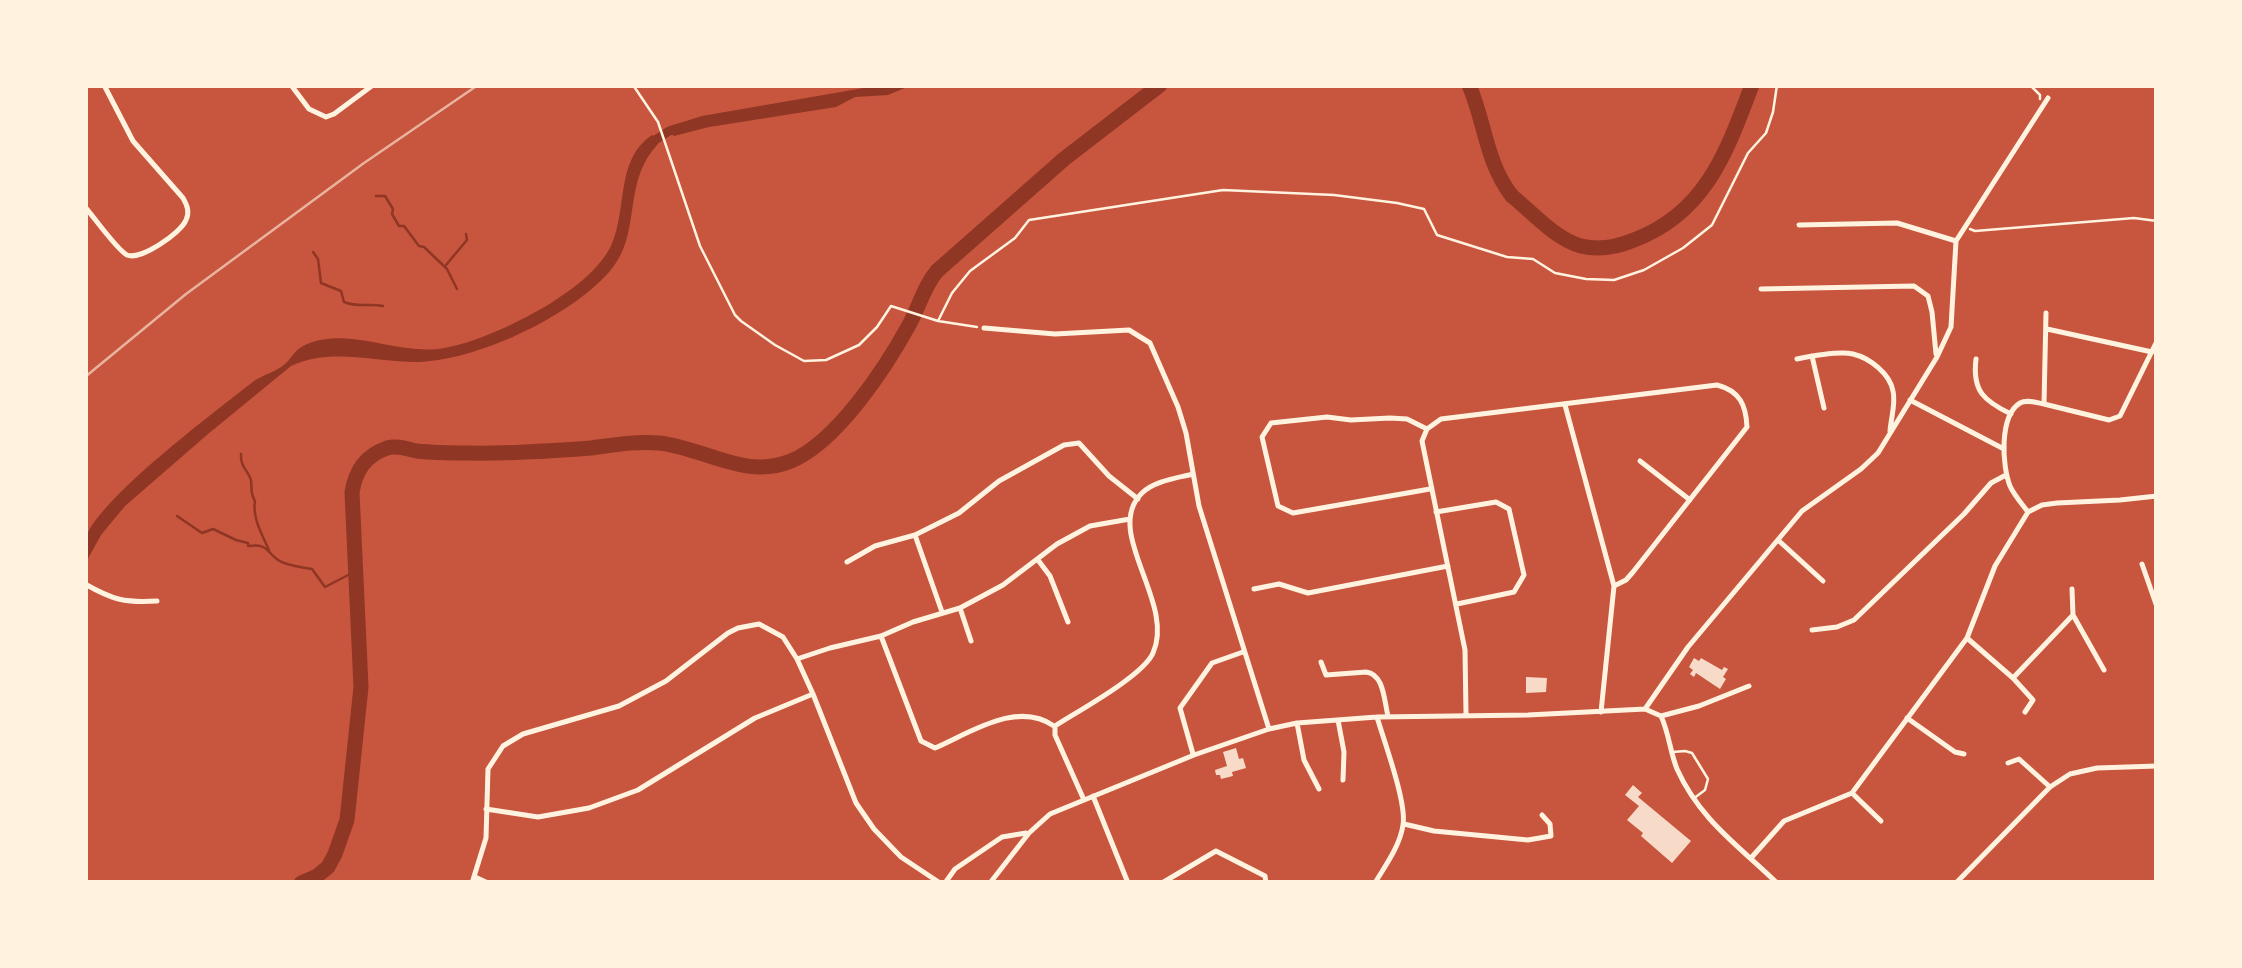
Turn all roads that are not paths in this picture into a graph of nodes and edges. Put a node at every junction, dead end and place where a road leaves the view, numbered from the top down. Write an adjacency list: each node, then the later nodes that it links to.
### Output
1 (104, 85): 5 (street)
2 (290, 85): 3 (street)
3 (373, 85)
4 (2048, 98): 7 (street)
5 (85, 207)
6 (1800, 225): 7 (street)
7 (1956, 240): 15 (street)
8 (1761, 289): 15 (street)
9 (2046, 313): 11 (street)
10 (984, 328): 27 (street)
11 (2047, 329): 13 (street); 19 (street)
12 (2157, 342): 13 (street)
13 (2152, 352): 19 (street)
14 (1812, 356): 17 (street); 21 (street); 24 (street)
15 (1937, 357): 18 (street)
16 (1976, 359): 22 (street)
17 (1798, 360)
18 (1910, 400): 24 (street); 25 (street)
19 (2044, 404): 22 (street)
20 (1565, 405): 23 (street); 32 (street); 44 (street)
21 (1824, 408)
22 (2011, 414): 25 (street)
23 (1428, 429): 29 (street); 29 (street)
24 (1890, 434): 37 (street)
25 (2002, 448): 28 (street)
26 (1640, 461): 32 (street)
27 (1192, 474): 31 (street); 58 (street)
28 (2006, 475): 34 (street); 54 (street)
29 (1431, 489): 33 (street)
30 (2157, 496): 34 (street)
31 (1138, 500): 35 (street); 36 (street)
32 (1690, 500): 44 (street)
33 (1436, 512): 41 (street); 48 (street)
34 (2028, 512): 56 (street)
35 (1130, 520): 38 (street); 75 (street)
36 (914, 535): 39 (street); 51 (street)
37 (1778, 540): 42 (street); 65 (street)
38 (1038, 560): 50 (street); 53 (street)
39 (847, 562)
40 (2142, 564): 49 (street)
41 (1448, 566): 46 (street); 48 (street)
42 (1823, 581)
43 (85, 584): 47 (street)
44 (1614, 586): 66 (street)
45 (2072, 589): 52 (street)
46 (1254, 590)
47 (157, 600)
48 (1457, 604): 68 (street)
49 (2157, 606)
50 (960, 608): 51 (street); 57 (street)
51 (942, 612): 55 (street)
52 (2072, 616): 61 (street); 62 (street)
53 (1068, 622)
54 (1812, 630)
55 (882, 636): 59 (street); 75 (street)
56 (1967, 638): 62 (street); 72 (street)
57 (972, 640)
58 (1243, 652): 76 (street); 79 (street)
59 (797, 659): 64 (street); 89 (street)
60 (1322, 662): 69 (street)
61 (2104, 670)
62 (2014, 678): 67 (street)
63 (1749, 686): 70 (street)
64 (813, 694): 89 (street); 97 (street)
65 (1645, 709): 66 (street); 70 (street)
66 (1601, 712): 68 (street)
67 (2026, 712)
68 (1466, 715): 69 (street)
69 (1388, 716): 71 (street)
70 (1661, 716): 77 (street)
71 (1377, 717): 73 (street); 92 (street)
72 (1907, 718): 78 (street); 85 (street)
73 (1338, 720): 74 (street); 82 (street)
74 (1297, 723): 76 (street); 84 (street)
75 (1055, 726): 88 (street)
76 (1269, 729): 79 (street)
77 (1671, 752): 87 (street); 87 (lane)
78 (1964, 754)
79 (1194, 756): 86 (street)
80 (2008, 763): 83 (street)
81 (2157, 766): 83 (street)
82 (1342, 780)
83 (2050, 788): 104 (street)
84 (1319, 790)
85 (1852, 793): 91 (street); 94 (street)
86 (1093, 796): 88 (street); 99 (street)
87 (1693, 799): 94 (street)
88 (1084, 800): 93 (street)
89 (486, 809): 95 (street)
90 (1542, 815): 92 (street)
91 (1880, 822)
92 (1404, 824): 102 (street)
93 (1029, 832): 97 (street); 98 (street)
94 (1751, 858): 103 (street)
95 (473, 880): 96 (street)
96 (488, 883)
97 (942, 883)
98 (990, 883)
99 (1128, 883)
100 (1162, 883): 101 (street)
101 (1266, 883)
102 (1375, 883)
103 (1777, 883)
104 (1956, 883)

